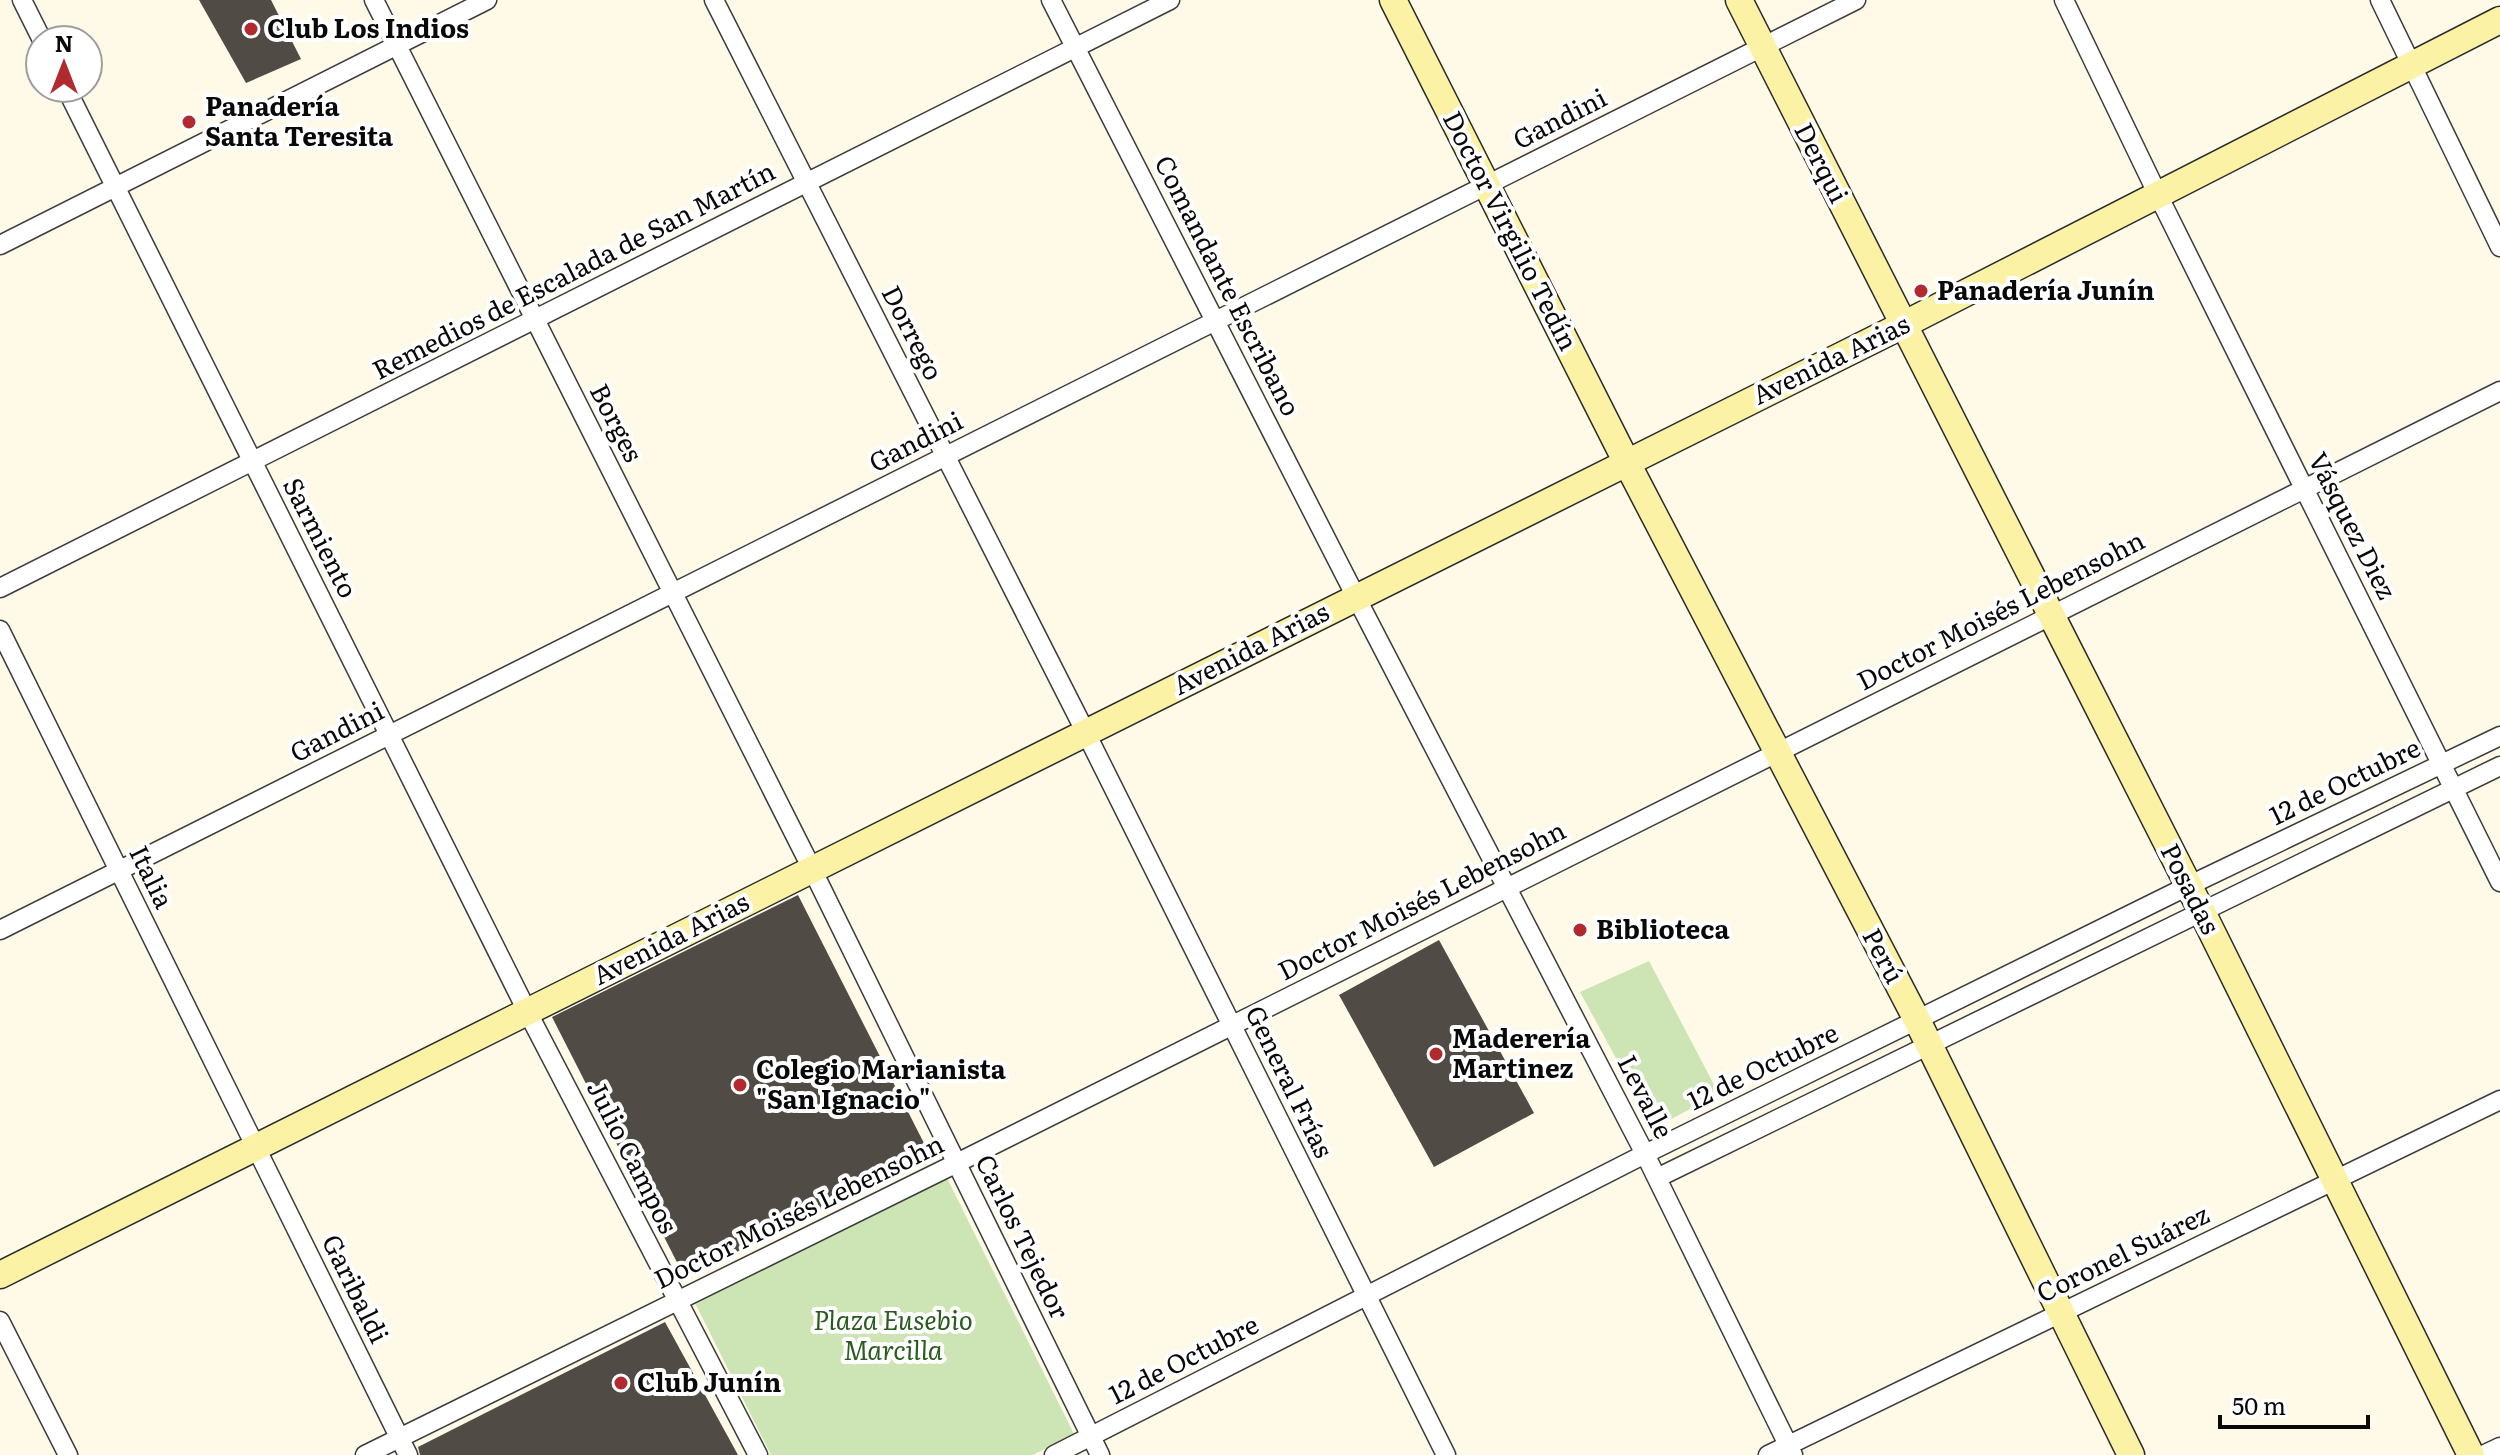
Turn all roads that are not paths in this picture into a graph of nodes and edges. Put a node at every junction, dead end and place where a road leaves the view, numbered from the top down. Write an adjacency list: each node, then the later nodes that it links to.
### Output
1 (22, 0): 13 (street)
2 (374, 0): 14 (street, Borges)
3 (487, 0): 14 (street)
4 (714, 0): 19 (street, Dorrego)
5 (1051, 0): 16 (street, Comandante Escribano)
6 (1170, 0): 16 (street, Remedios de Escalada de San Martín)
7 (1393, 0): 20 (main road, Doctor Virgilio Tedín)
8 (1739, 0): 15 (main road, Derqui)
9 (1856, 0): 15 (street, Gandini)
10 (2064, 0): 22 (street, Vásquez Diez)
11 (2380, 0): 17 (street)
12 (2500, 20): 17 (main road, Avenida Arias)
13 (34, 24)
14 (397, 45): 21 (street); 25 (street, Borges)
15 (1762, 47): 20 (street, Gandini); 27 (main road, Derqui)
16 (1075, 48): 19 (street, Remedios de Escalada de San Martín); 26 (street, Comandante Escribano)
17 (2411, 66): 22 (main road, Avenida Arias); 24 (street)
18 (74, 104): 21 (street, Sarmiento)
19 (807, 183): 25 (street, Remedios de Escalada de San Martín); 29 (street, Dorrego)
20 (1487, 185): 26 (street, Gandini); 31 (main road, Doctor Virgilio Tedín)
21 (115, 187): 23 (street); 30 (street, Sarmiento)
22 (2157, 193): 27 (main road, Avenida Arias); 32 (street, Vásquez Diez)
23 (0, 245)
24 (2500, 247)
25 (535, 319): 30 (street, Remedios de Escalada de San Martín); 34 (street, Borges)
26 (1215, 321): 29 (street, Gandini); 35 (street, Comandante Escribano)
27 (1903, 325): 31 (main road, Avenida Arias); 36 (main road, Posadas)
28 (2500, 391): 32 (street, Doctor Moisés Lebensohn)
29 (946, 456): 34 (street, Gandini); 38 (street, Dorrego)
30 (252, 461): 33 (street, Remedios de Escalada de San Martín); 39 (street, Sarmiento)
31 (1626, 461): 35 (main road, Avenida Arias); 41 (main road, Perú)
32 (2304, 489): 36 (street, Doctor Moisés Lebensohn); 42 (street, Vásquez Diez)
33 (0, 588)
34 (673, 593): 39 (street, Gandini); 45 (street, Borges)
35 (1356, 597): 38 (main road, Avenida Arias); 49 (street, Levalle)
36 (2051, 616): 41 (street, Doctor Moisés Lebensohn); 48 (main road, Posadas)
37 (0, 630): 46 (street, Italia)
38 (1085, 731): 45 (main road, Avenida Arias); 54 (street, General Frías)
39 (389, 735): 46 (street, Gandini); 52 (street, Sarmiento)
40 (2500, 736): 42 (street, 12 de Octubre)
41 (1777, 752): 49 (street, Doctor Moisés Lebensohn); 53 (main road, Perú)
42 (2442, 764): 44 (street, Vásquez Diez); 48 (street, 12 de Octubre)
43 (2500, 766): 44 (street, 12 de Octubre)
44 (2454, 789): 47 (street, Vásquez Diez); 50 (street, 12 de Octubre)
45 (812, 869): 52 (main road, Avenida Arias); 59 (street, Carlos Tejedor)
46 (119, 871): 51 (street, Gandini); 57 (street, Italia)
47 (2500, 882)
48 (2188, 886): 50 (main road, Posadas); 53 (street, 12 de Octubre)
49 (1507, 888): 54 (street, Doctor Moisés Lebensohn); 58 (street, Levalle)
50 (2202, 912): 55 (street, 12 de Octubre); 61 (main road, Posadas)
51 (0, 930)
52 (527, 1011): 57 (main road, Avenida Arias); 64 (street, Julio Campos)
53 (1917, 1020): 55 (main road, Perú); 58 (street, 12 de Octubre)
54 (1232, 1025): 59 (street, Doctor Moisés Lebensohn); 63 (street, General Frías)
55 (1929, 1045): 60 (street, 12 de Octubre); 65 (main road, Perú)
56 (2500, 1100): 61 (street, Coronel Suárez)
57 (256, 1147): 62 (main road, Avenida Arias); 68 (street, Garibaldi)
58 (1645, 1154): 60 (street, Levalle); 63 (street, 12 de Octubre)
59 (957, 1163): 64 (street, Doctor Moisés Lebensohn); 67 (street, Carlos Tejedor)
60 (1657, 1178): 70 (street, Levalle)
61 (2335, 1181): 65 (street, Coronel Suárez); 79 (main road, Posadas)
62 (0, 1275)
63 (1366, 1296): 67 (street, 12 de Octubre); 76 (street, General Frías)
64 (678, 1301): 68 (street, Doctor Moisés Lebensohn); 73 (street, Julio Campos)
65 (2060, 1313): 70 (street, Coronel Suárez); 78 (main road, Perú)
66 (0, 1321): 71 (street)
67 (1091, 1436): 74 (street, 12 de Octubre); 75 (street, Carlos Tejedor)
68 (404, 1446): 72 (street, Doctor Moisés Lebensohn)
69 (2500, 1447): 80 (street)
70 (1790, 1450): 77 (street, Coronel Suárez)
71 (68, 1455)
72 (365, 1455)
73 (758, 1455)
74 (1054, 1455)
75 (1100, 1455)
76 (1446, 1455)
77 (1768, 1455)
78 (2131, 1455)
79 (2471, 1455)
80 (2483, 1455)

